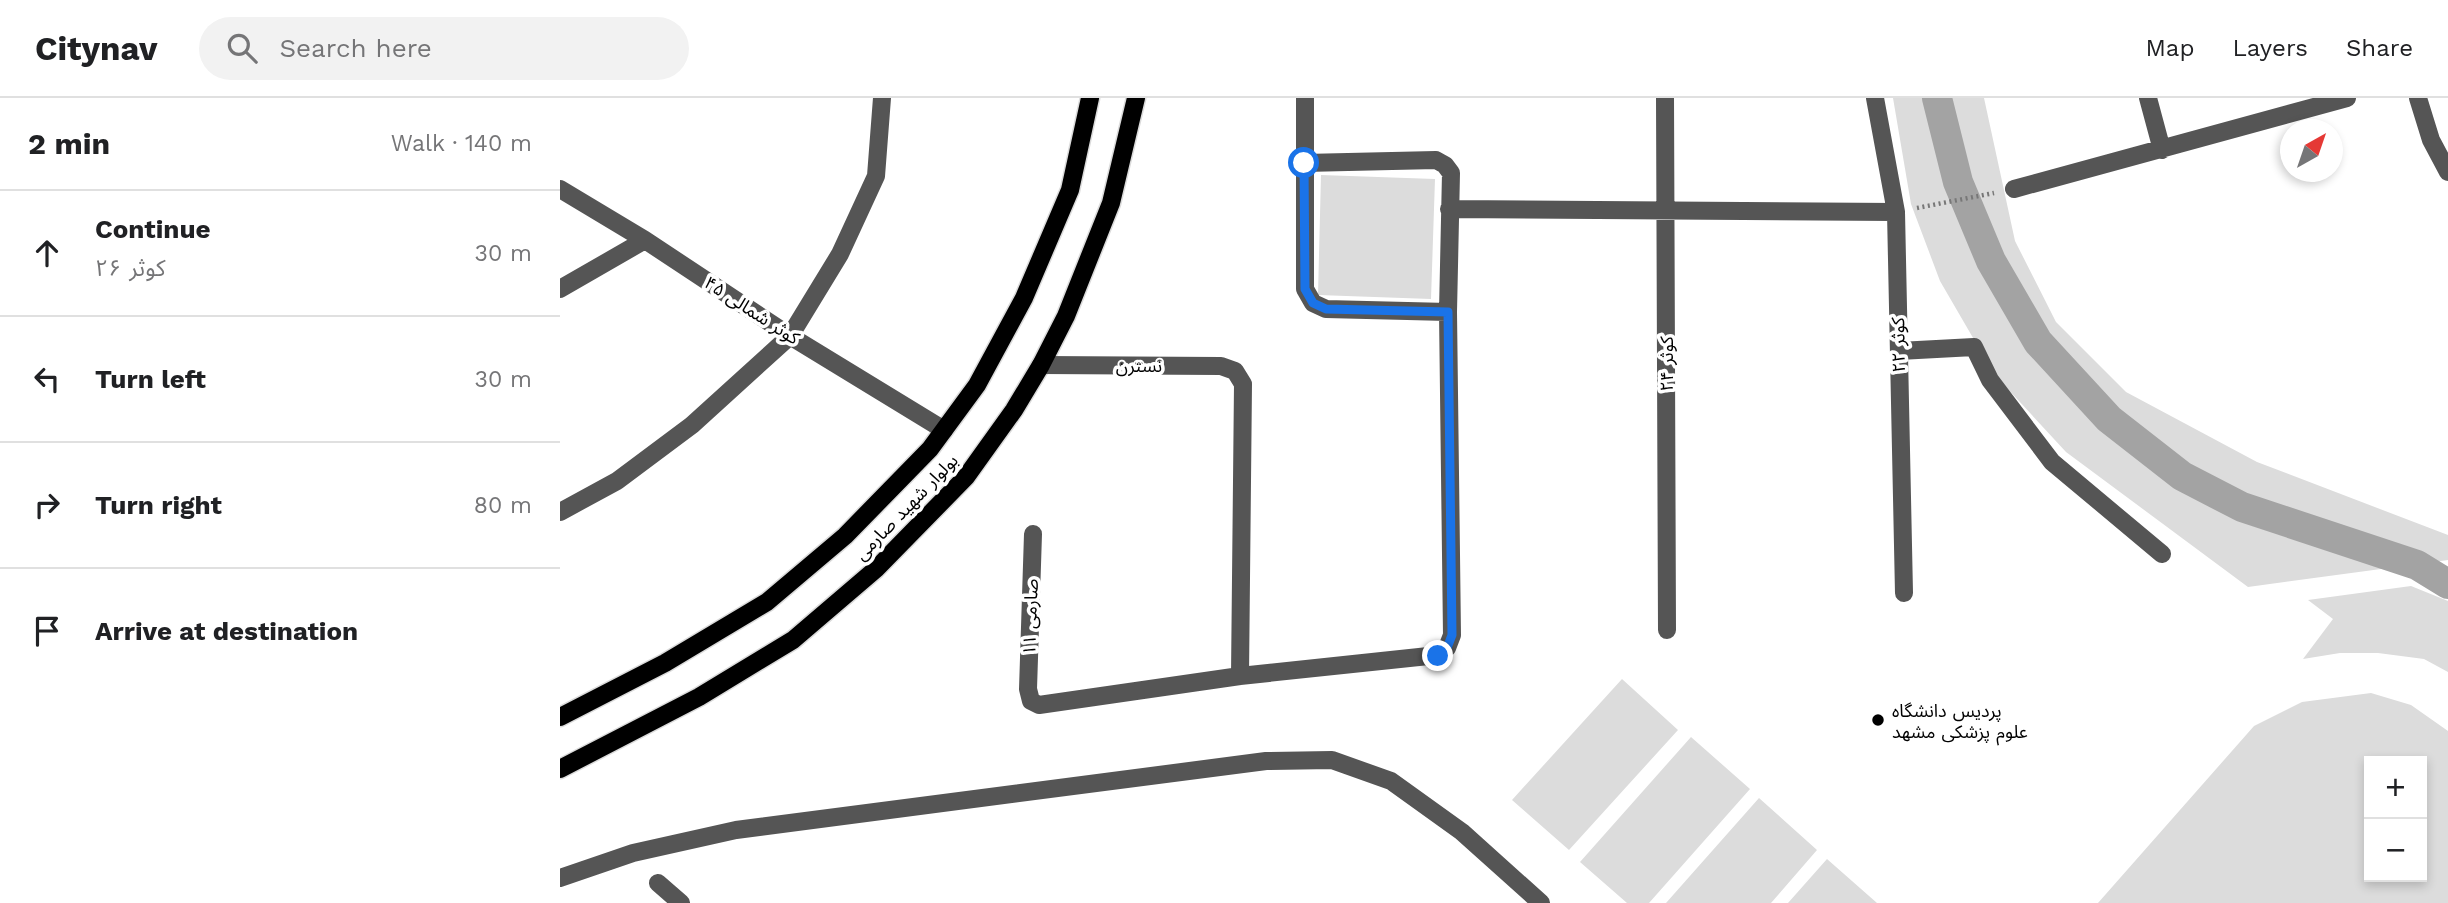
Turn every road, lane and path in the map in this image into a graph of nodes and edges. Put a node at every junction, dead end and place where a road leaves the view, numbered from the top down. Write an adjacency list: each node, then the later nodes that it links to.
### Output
1 (882, 98): 21 (street)
2 (1090, 98): 24 (main road, بولوار شهید صارمی)
3 (1136, 98): 23 (main road, بولوار شهید صارمی)
4 (1305, 98): 11 (street)
5 (1665, 98): 16 (street, کوثر ۲۴)
6 (1875, 98): 17 (street, کوثر ۲۲)
7 (2148, 98): 10 (street)
8 (2347, 98): 10 (street)
9 (2418, 98): 12 (street)
10 (2162, 150): 14 (street)
11 (1304, 163): 15 (street); 20 (street)
12 (2448, 172)
13 (560, 189): 18 (street, کوثر شمالی ۴۵)
14 (2014, 189): 17 (path)
15 (1449, 209): 16 (street); 20 (street)
16 (1665, 211): 17 (street); 29 (street, کوثر ۲۴)
17 (1896, 212): 22 (street, کوثر ۲۲)
18 (645, 240): 19 (street); 21 (street, کوثر شمالی ۴۵)
19 (560, 289)
20 (1448, 312): 30 (street)
21 (790, 336): 24 (street, کوثر شمالی ۴۵); 25 (street)
22 (1899, 351): 27 (street); 28 (street, کوثر ۲۲)
23 (1041, 365): 30 (street, نسترن); 32 (main road, بولوار شهید صارمی)
24 (944, 430): 31 (main road, بولوار شهید صارمی)
25 (560, 512)
26 (1033, 534): 30 (street, صارمی ۱۱)
27 (2162, 554)
28 (1904, 593)
29 (1667, 630)
30 (1240, 676)
31 (560, 717)
32 (560, 769)
33 (560, 878): 36 (street)
34 (658, 883): 35 (street)
35 (681, 903)
36 (1541, 903)

